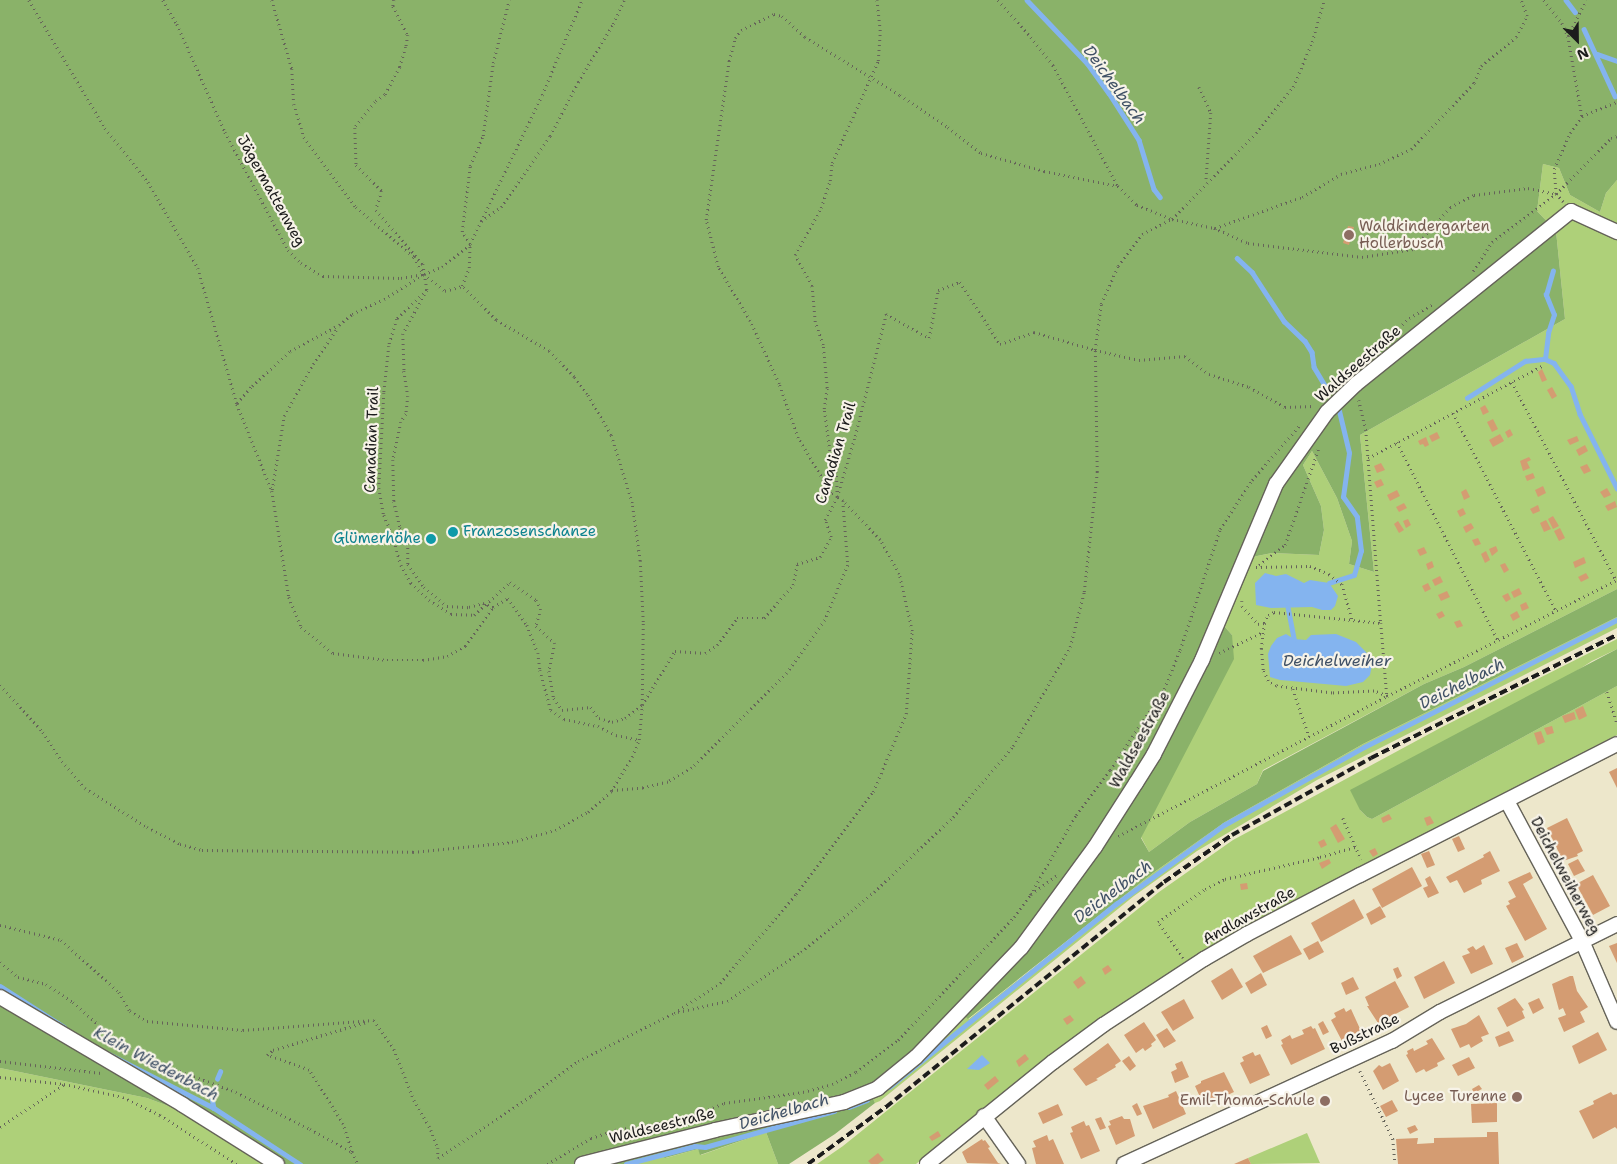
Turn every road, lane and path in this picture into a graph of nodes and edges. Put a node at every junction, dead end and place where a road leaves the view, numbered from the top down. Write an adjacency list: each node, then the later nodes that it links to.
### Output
1 (29, 0): 39 (path)
2 (163, 0): 28 (path, Jägermattenweg)
3 (272, 0): 28 (path)
4 (394, 0): 28 (path)
5 (509, 0): 27 (path)
6 (582, 0): 24 (path)
7 (624, 0): 24 (path)
8 (877, 0): 15 (path)
9 (998, 0): 21 (path)
10 (1324, 0): 20 (path)
11 (1521, 0): 25 (path)
12 (1544, 0): 14 (path)
13 (1586, 0): 14 (path)
14 (1568, 36): 18 (path)
15 (871, 77): 21 (path); 47 (path); 47 (path)
16 (1199, 88): 20 (path)
17 (1617, 102): 18 (path)
18 (1582, 116): 22 (path)
19 (1617, 136): 22 (path)
20 (1206, 184): 23 (path)
21 (1118, 186): 23 (path)
22 (1556, 194): 25 (path); 29 (path)
23 (1172, 218): 25 (path); 35 (path)
24 (480, 222): 27 (path)
25 (1214, 228)
26 (1617, 232): 38 (street, Waldseestraße)
27 (470, 244): 28 (path); 30 (path)
28 (424, 274): 30 (path); 31 (path); 33 (path)
29 (1472, 274)
30 (462, 286): 65 (path)
31 (427, 290): 53 (path); 65 (path, Canadian Trail)
32 (1439, 300): 34 (path)
33 (339, 325): 39 (path); 46 (path)
34 (1384, 343)
35 (1095, 350): 40 (path, Canadian Trail); 47 (path, Canadian Trail); 82 (path)
36 (1544, 365): 37 (path)
37 (1512, 382): 42 (path); 51 (path)
38 (1356, 384): 40 (street, Waldseestraße); 45 (path)
39 (237, 404): 46 (path)
40 (1321, 406): 41 (path); 43 (street, Waldseestraße)
41 (1310, 413)
42 (1453, 413): 44 (path); 54 (path)
43 (1310, 424): 49 (path); 60 (street, Waldseestraße); 96 (path)
44 (1397, 442): 45 (path); 59 (path)
45 (1368, 458): 57 (path)
46 (272, 491): 53 (path)
47 (837, 497): 48 (path); 65 (path, Canadian Trail)
48 (843, 501): 70 (path); 82 (path)
49 (1257, 566): 50 (path); 55 (path)
50 (1253, 571)
51 (1616, 580): 54 (path)
52 (1242, 596): 56 (path)
53 (492, 607): 68 (path)
54 (1556, 611): 59 (path)
55 (1352, 620): 56 (path); 57 (path)
56 (1264, 623): 58 (path)
57 (1381, 624): 64 (path)
58 (1263, 632): 60 (path); 62 (path)
59 (1498, 640): 64 (path)
60 (1202, 660): 74 (street, Waldseestraße)
61 (0, 685): 70 (path)
62 (1293, 689): 64 (path); 67 (path)
63 (1607, 692): 66 (path)
64 (1387, 696): 67 (path)
65 (642, 704): 68 (path)
66 (1617, 723)
67 (1309, 736): 74 (path)
68 (639, 740): 70 (path)
69 (1617, 744): 71 (street, Andlawstraße)
70 (611, 791)
71 (1507, 801): 75 (street, Andlawstraße); 78 (street, Deichelweiherweg)
72 (1343, 818): 73 (path)
73 (1356, 846): 75 (path); 80 (path)
74 (1095, 847): 97 (street, Waldseestraße)
75 (1367, 872): 80 (street, Andlawstraße)
76 (1617, 924): 78 (street, Bußstraße)
77 (0, 925): 83 (path)
78 (1582, 942): 84 (street, Deichelweiherweg); 85 (street, Bußstraße)
79 (0, 962): 92 (path)
80 (1190, 968): 90 (street, Andlawstraße)
81 (0, 997): 94 (street)
82 (674, 1013): 83 (path)
83 (374, 1020): 92 (path)
84 (1617, 1022)
85 (1354, 1059): 100 (street, Bußstraße); 101 (path)
86 (0, 1061): 87 (path)
87 (104, 1073)
88 (0, 1077): 89 (path)
89 (64, 1084): 91 (path); 93 (path)
90 (984, 1116): 98 (street, Andlawstraße); 99 (street)
91 (0, 1128)
92 (352, 1152): 95 (path)
93 (237, 1164)
94 (277, 1164)
95 (358, 1164)
96 (547, 1164)
97 (582, 1164)
98 (927, 1164)
99 (1018, 1164)
100 (1124, 1164)
101 (1395, 1164)

